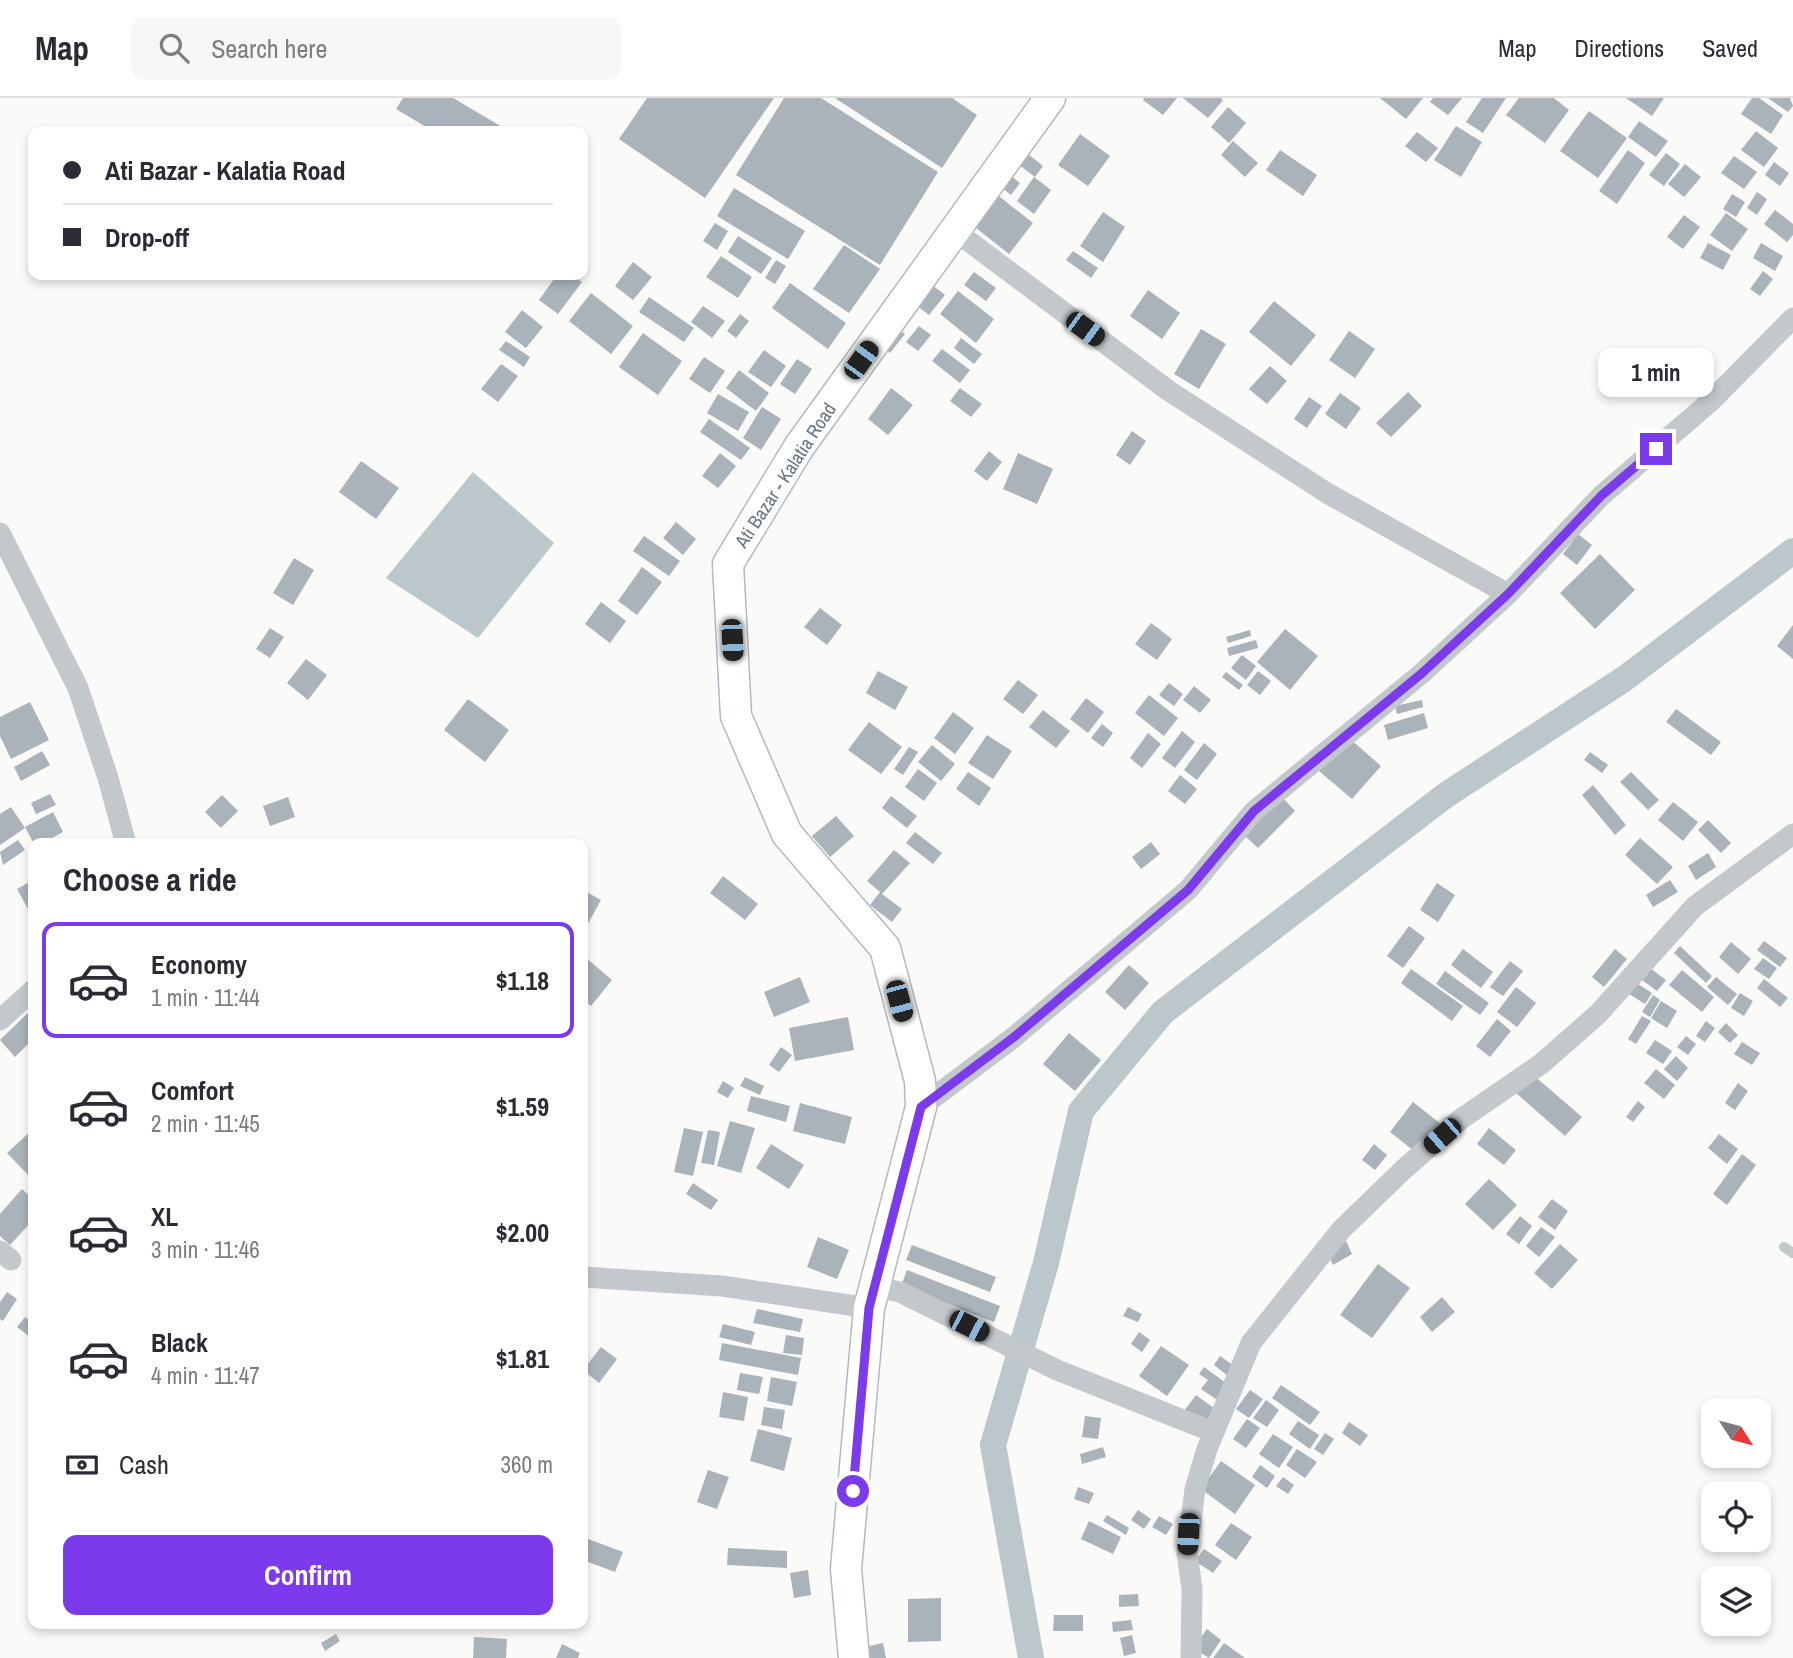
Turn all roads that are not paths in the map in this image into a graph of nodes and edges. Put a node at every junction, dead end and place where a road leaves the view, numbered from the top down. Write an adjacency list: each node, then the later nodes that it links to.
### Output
1 (1050, 98): 2 (main road, Ati Bazar - Kalatia Road)
2 (955, 231): 5 (street); 10 (main road, Ati Bazar - Kalatia Road)
3 (1793, 318): 5 (street)
4 (0, 533): 7 (street)
5 (1508, 594): 10 (street)
6 (1793, 834): 13 (street)
7 (124, 838)
8 (28, 995): 9 (street)
9 (0, 1020)
10 (921, 1107): 12 (main road, Ati Bazar - Kalatia Road)
11 (588, 1277): 12 (street)
12 (872, 1297): 13 (street); 14 (main road, Ati Bazar - Kalatia Road)
13 (1213, 1432): 15 (street)
14 (854, 1658)
15 (1191, 1658)

